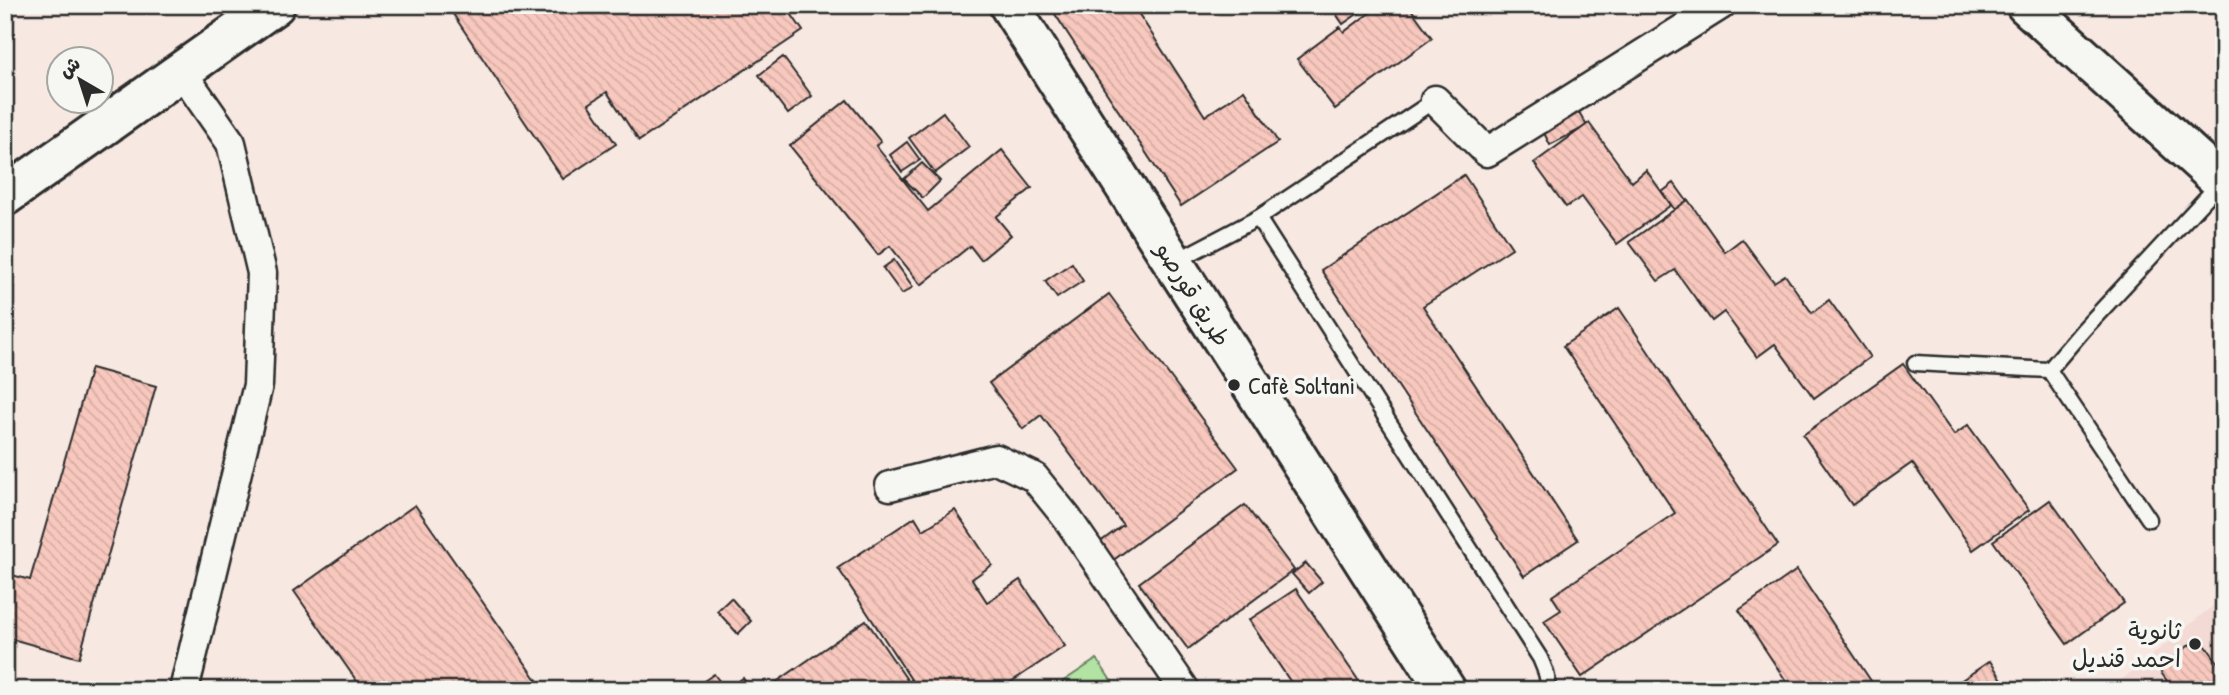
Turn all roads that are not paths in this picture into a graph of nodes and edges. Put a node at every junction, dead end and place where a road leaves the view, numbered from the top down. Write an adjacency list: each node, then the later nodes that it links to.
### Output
1 (275, 5): 5 (main road)
2 (1009, 5): 10 (main road, طريق قورصو)
3 (1721, 5): 6 (street)
4 (2025, 5): 7 (main road)
5 (181, 71): 8 (main road); 15 (street)
6 (1435, 100): 9 (lane)
7 (2223, 182): 12 (lane)
8 (5, 196)
9 (1258, 218): 10 (lane); 18 (lane)
10 (1174, 262): 17 (main road, طريق قورصو)
11 (1915, 363): 12 (lane)
12 (2049, 370): 14 (lane)
13 (890, 486): 16 (street)
14 (2149, 519)
15 (184, 690)
16 (1185, 690)
17 (1446, 690)
18 (1545, 690)

